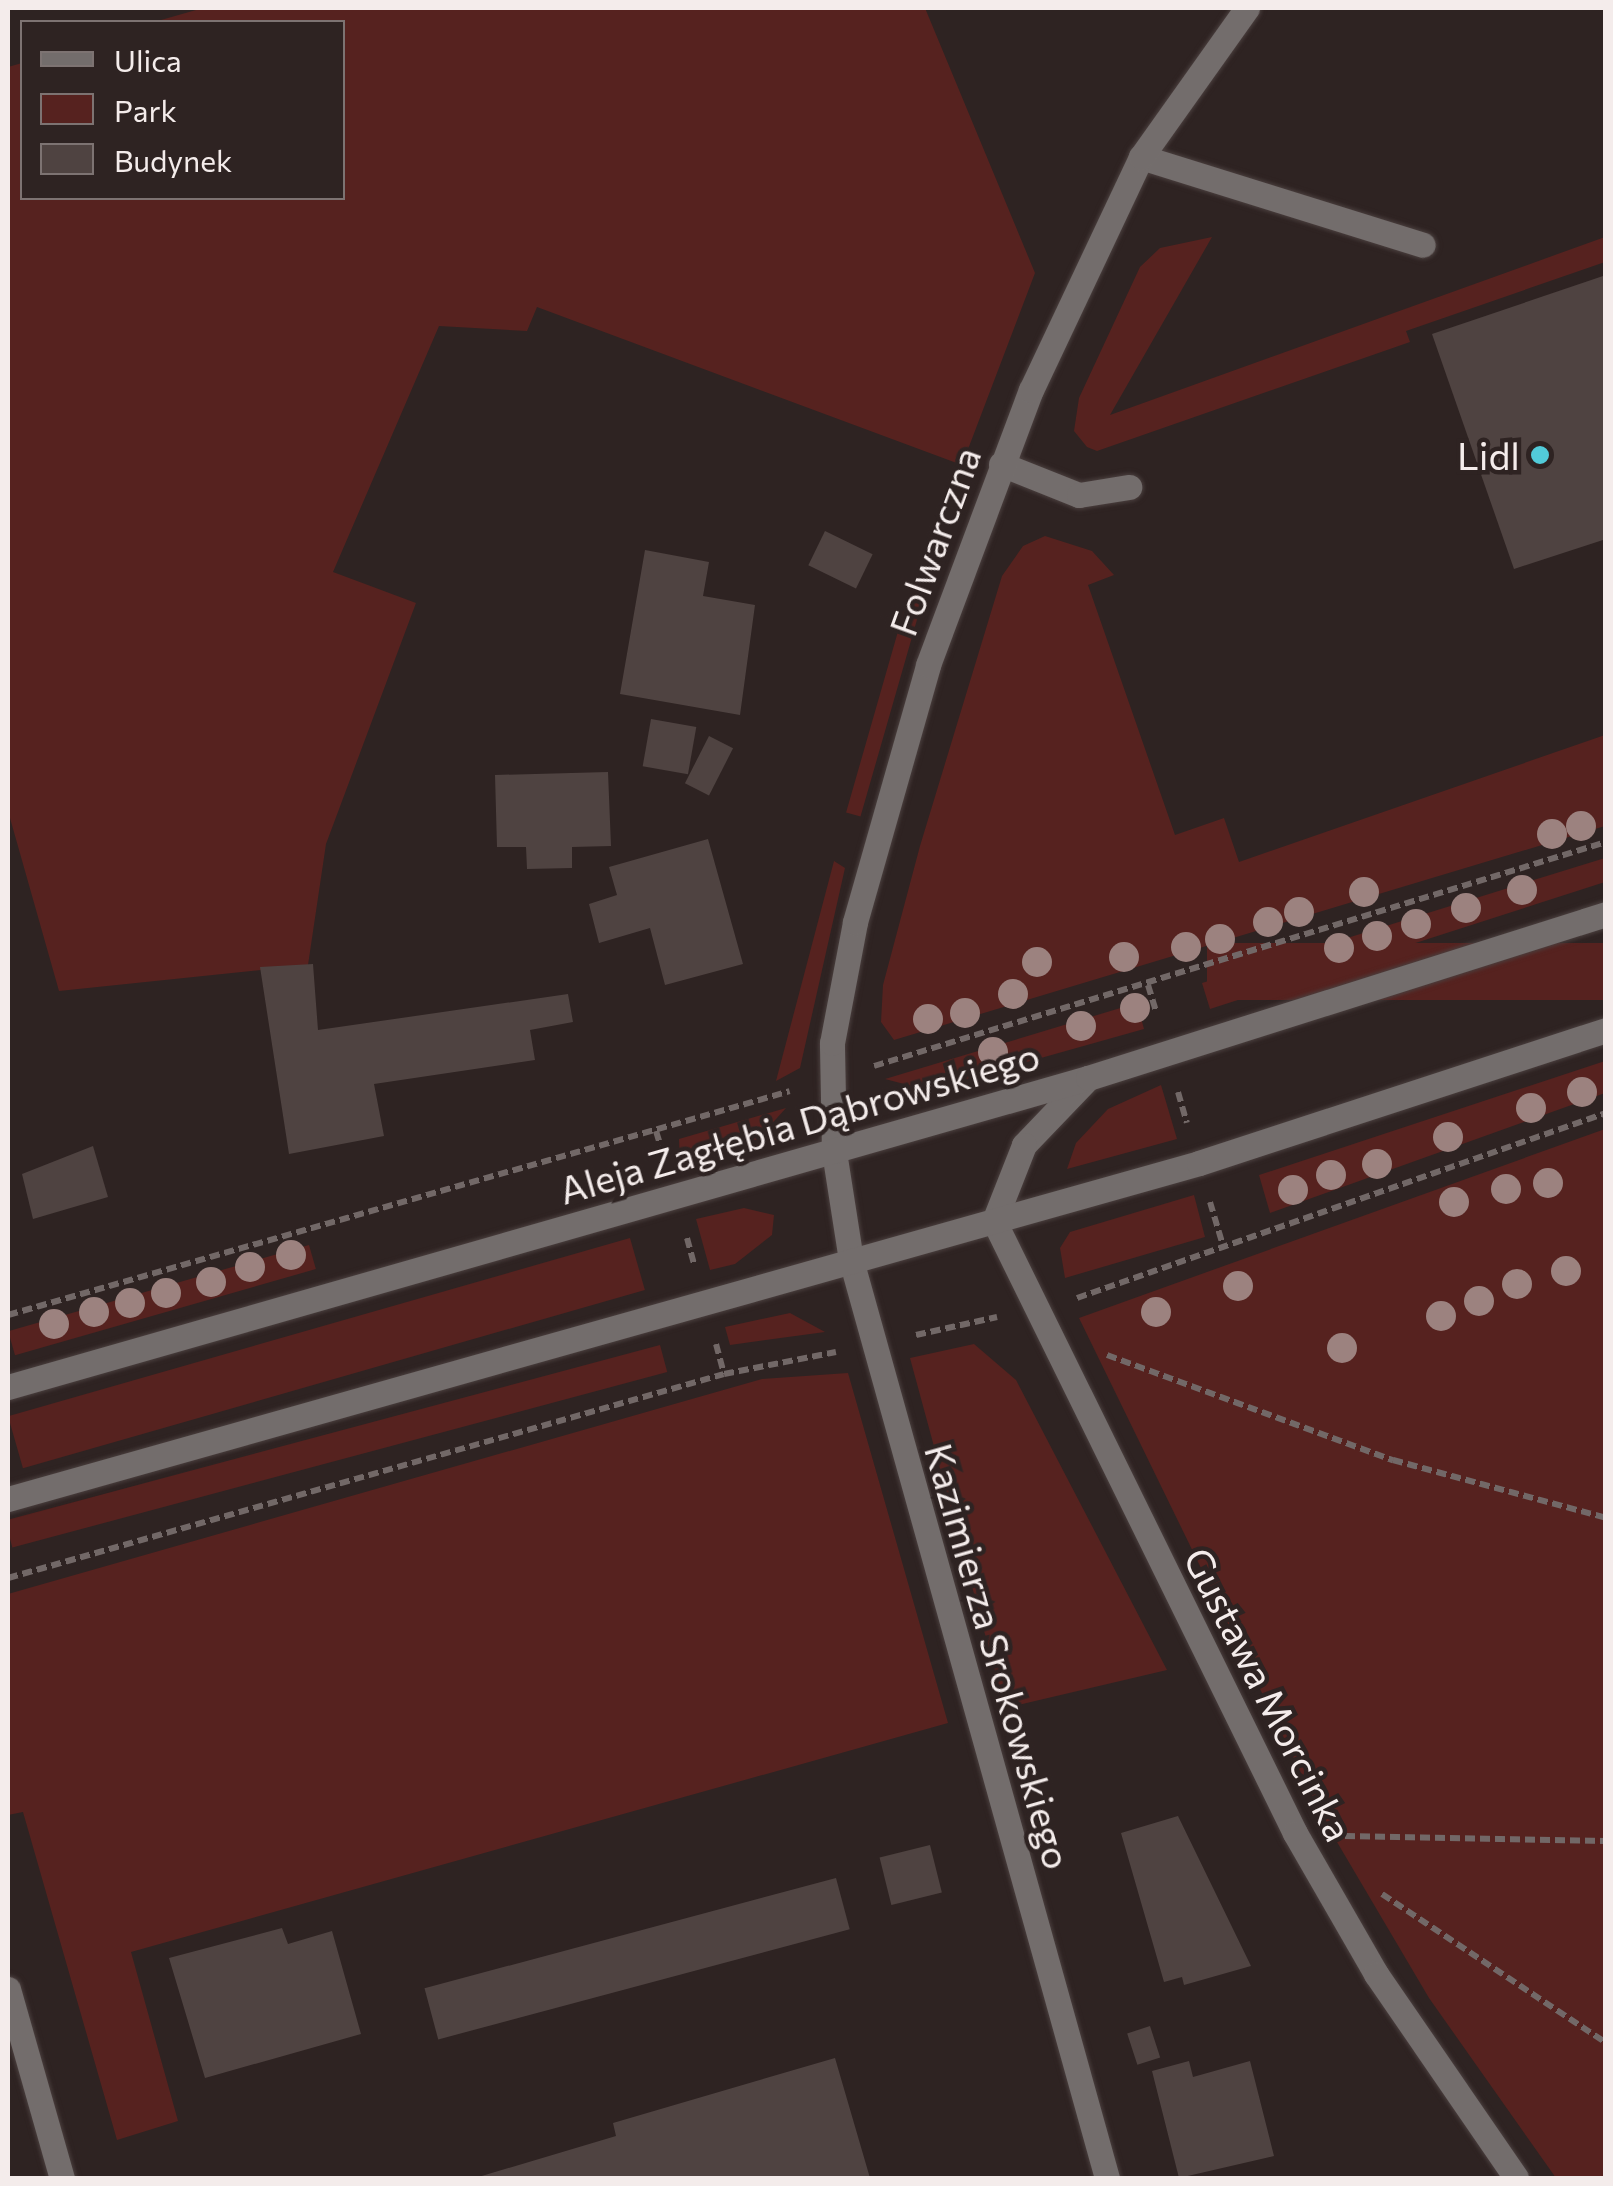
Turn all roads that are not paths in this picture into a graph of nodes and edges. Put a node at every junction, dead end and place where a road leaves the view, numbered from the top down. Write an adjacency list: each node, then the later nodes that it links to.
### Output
1 (1248, 8): 2 (street, Folwarczna)
2 (1141, 157): 3 (street); 4 (street, Folwarczna)
3 (1422, 245)
4 (1002, 464): 5 (street); 9 (street, Folwarczna)
5 (1129, 486)
6 (1606, 914): 8 (street, Aleja Zagłębia Dąbrowskiego)
7 (1606, 1030): 10 (street)
8 (1088, 1078): 9 (street, Aleja Zagłębia Dąbrowskiego); 10 (street)
9 (834, 1151): 11 (street, Kazimierza Srokowskiego); 12 (street, Aleja Zagłębia Dąbrowskiego)
10 (994, 1221): 11 (street); 17 (street, Gustawa Morcinka)
11 (851, 1260): 13 (street); 16 (street, Kazimierza Srokowskiego)
12 (8, 1387)
13 (8, 1499)
14 (8, 1989): 15 (street)
15 (62, 2178)
16 (1107, 2178)
17 (1516, 2178)

